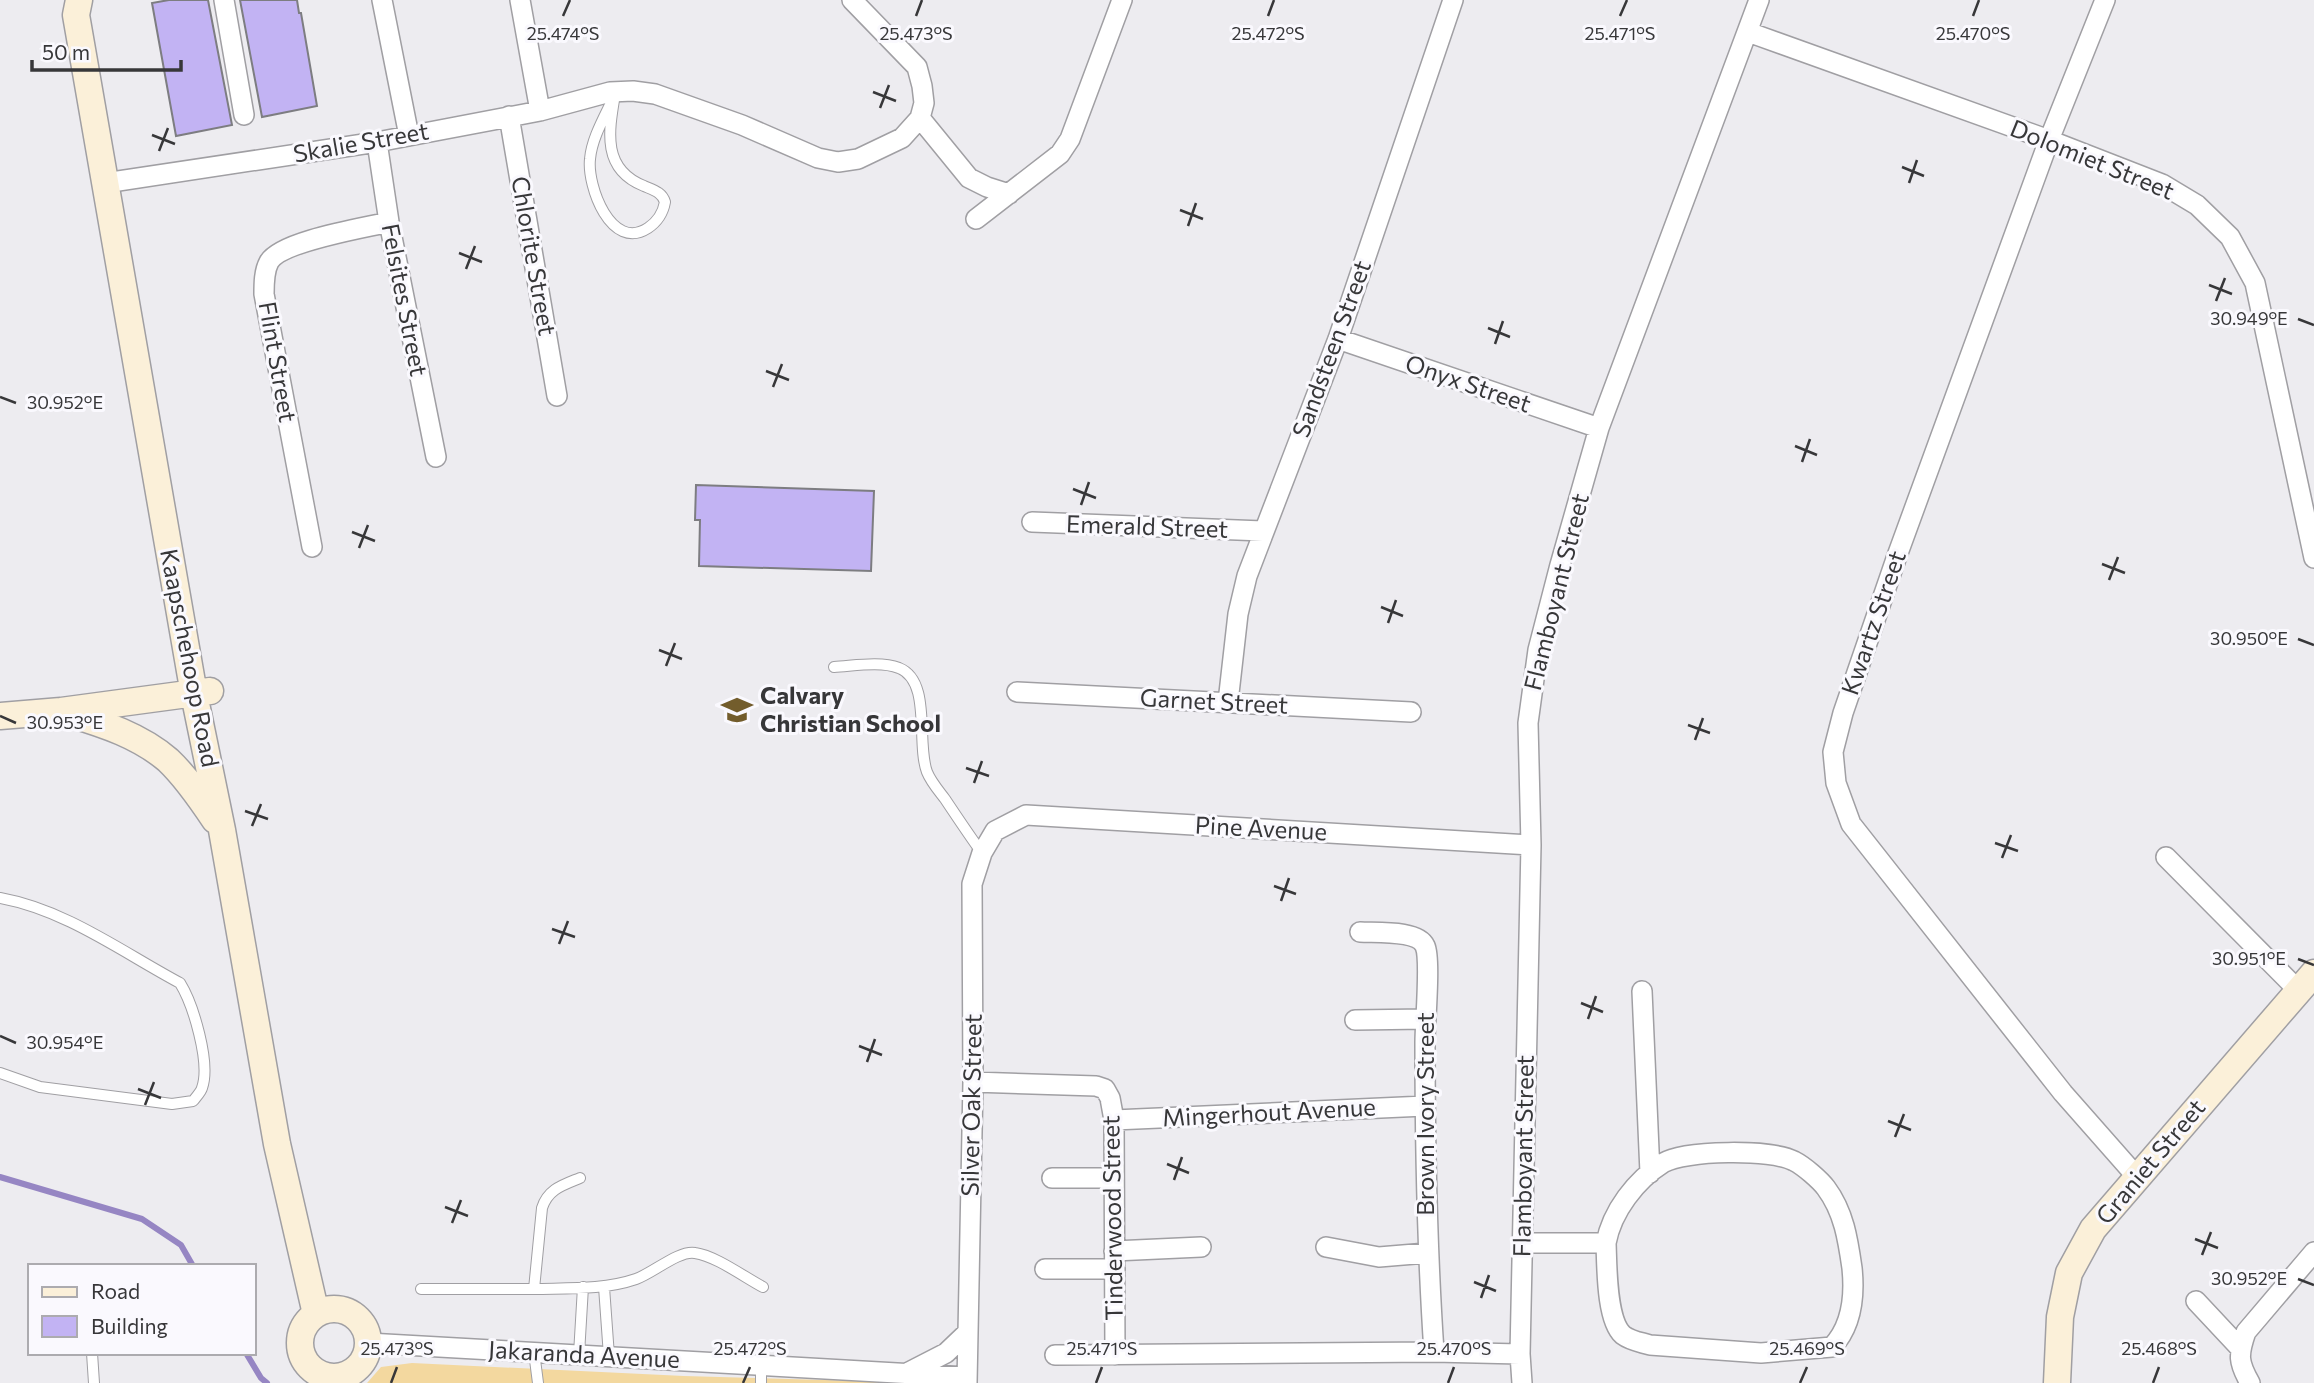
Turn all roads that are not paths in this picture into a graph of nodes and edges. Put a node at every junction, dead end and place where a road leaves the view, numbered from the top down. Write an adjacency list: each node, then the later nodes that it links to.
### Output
1 (80, 0): 19 (main road, Kaapschehoop Road)
2 (225, 0): 13 (street)
3 (382, 0): 16 (street)
4 (520, 0): 12 (street)
5 (852, 0): 15 (street)
6 (1122, 0): 20 (street)
7 (1452, 0): 23 (street, Sandsteen Street)
8 (1759, 0): 10 (street, Flamboyant Street)
9 (2105, 0): 17 (street, Kwartz Street)
10 (1748, 32): 17 (street, Dolomiet Street); 25 (street, Flamboyant Street)
11 (615, 93): 11 (lane); 12 (street, Skalie Street); 15 (street, Skalie Street)
12 (540, 111): 14 (street, Skalie Street)
13 (244, 115)
14 (509, 116): 16 (street, Skalie Street); 24 (street, Chlorite Street)
15 (920, 118): 20 (street)
16 (409, 135): 18 (street, Skalie Street)
17 (2049, 140): 30 (street, Dolomiet Street); 54 (street, Kwartz Street)
18 (377, 142): 19 (street, Skalie Street); 22 (street, Felsites Street)
19 (113, 182): 32 (main road, Kaapschehoop Road)
20 (1009, 194): 21 (street)
21 (976, 219)
22 (388, 222): 26 (street, Felsites Street); 29 (street, Flint Street)
23 (1338, 339): 25 (street, Onyx Street); 28 (street, Sandsteen Street)
24 (557, 396)
25 (1599, 428): 40 (street, Flamboyant Street)
26 (436, 457)
27 (1032, 522): 28 (street, Emerald Street)
28 (1263, 531): 34 (street, Sandsteen Street)
29 (312, 547)
30 (2314, 558)
31 (834, 667): 41 (lane)
32 (202, 692): 35 (main road); 38 (main road, Kaapschehoop Road); 72 (main road, Kaapschehoop Road)
33 (1017, 692): 34 (street, Garnet Street)
34 (1228, 702): 36 (street, Garnet Street)
35 (61, 711): 37 (main road); 38 (main road)
36 (1411, 712)
37 (0, 716)
38 (222, 830): 72 (main road, Kaapschehoop Road)
39 (995, 831): 40 (street, Pine Avenue); 41 (street, Silver Oak Street)
40 (1531, 845): 58 (street, Flamboyant Street)
41 (982, 853): 50 (street, Silver Oak Street)
42 (2166, 857): 45 (street)
43 (0, 898): 49 (lane)
44 (1360, 932): 47 (street, Brown Ivory Street)
45 (2306, 982): 54 (main road, Graniet Street)
46 (1642, 991): 53 (street)
47 (1425, 1019): 48 (street); 51 (street, Brown Ivory Street)
48 (1355, 1020)
49 (0, 1073)
50 (973, 1082): 52 (street, Tinderwood Street); 73 (street, Silver Oak Street)
51 (1425, 1106): 52 (street, Mingerhout Avenue); 63 (street, Brown Ivory Street)
52 (1114, 1120): 57 (street, Tinderwood Street)
53 (1650, 1173): 59 (street); 59 (street)
54 (2137, 1177): 92 (main road, Graniet Street)
55 (580, 1178): 70 (lane)
56 (1052, 1178): 57 (street)
57 (1113, 1178): 64 (street, Tinderwood Street)
58 (1522, 1242): 59 (street); 79 (street, Flamboyant Street)
59 (1605, 1242)
60 (1201, 1247): 64 (street)
61 (1326, 1247): 63 (street)
62 (2314, 1252): 75 (street)
63 (1427, 1253): 77 (street, Brown Ivory Street)
64 (1115, 1260): 65 (street); 82 (street, Tinderwood Street)
65 (1045, 1269)
66 (583, 1287): 67 (lane); 70 (lane); 78 (lane)
67 (604, 1287): 68 (lane); 83 (lane)
68 (763, 1287)
69 (421, 1289): 70 (lane)
70 (534, 1289)
71 (2196, 1301): 75 (street)
72 (324, 1312): 74 (main road); 87 (main road)
73 (968, 1332): 84 (street); 88 (street, Silver Oak Street)
74 (368, 1343): 76 (street, Jakaranda Avenue); 86 (main road)
75 (2240, 1348): 93 (street)
76 (534, 1352): 78 (street, Jakaranda Avenue); 90 (lane)
77 (1434, 1352): 79 (street); 82 (street)
78 (579, 1354): 83 (street, Jakaranda Avenue)
79 (1520, 1354): 91 (street, Flamboyant Street)
80 (92, 1355): 89 (lane)
81 (1055, 1355): 82 (street)
82 (1115, 1355)
83 (609, 1356): 85 (street, Jakaranda Avenue)
84 (905, 1373): 85 (street, Jakaranda Avenue); 88 (street, Jakaranda Avenue)
85 (761, 1374)
86 (351, 1378): 87 (main road)
87 (323, 1380)
88 (967, 1380)
89 (94, 1383)
90 (538, 1383)
91 (1522, 1383)
92 (2057, 1383)
93 (2250, 1383)

